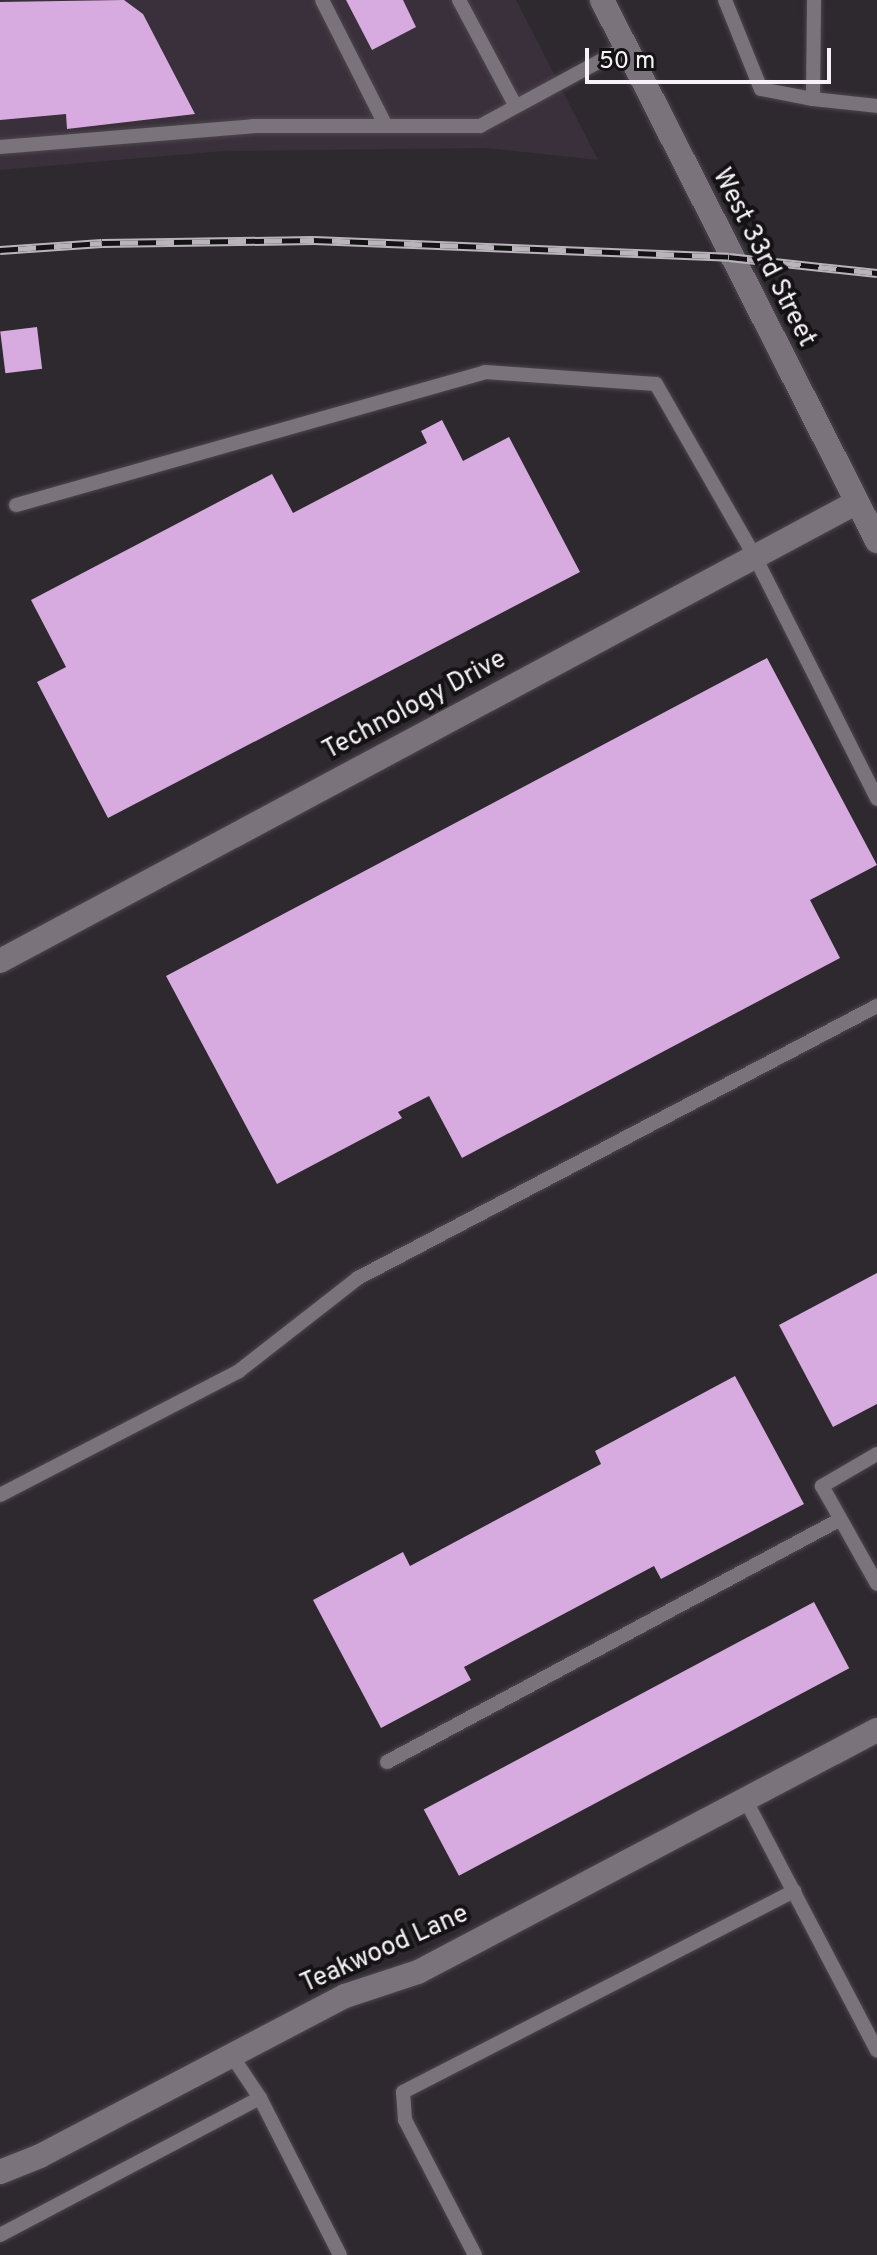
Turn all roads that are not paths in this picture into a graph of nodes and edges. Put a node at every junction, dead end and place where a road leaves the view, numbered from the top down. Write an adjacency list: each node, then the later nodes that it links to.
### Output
1 (322, 0): 10 (lane)
2 (459, 0): 8 (lane)
3 (602, 0): 6 (street, West 33rd Street)
4 (725, 0): 7 (lane)
5 (814, 0): 7 (lane)
6 (626, 47): 8 (lane); 12 (street, West 33rd Street)
7 (813, 99): 9 (lane)
8 (515, 105): 10 (lane)
9 (877, 106)
10 (386, 126): 11 (lane)
11 (0, 147)
12 (857, 502): 14 (street, West 33rd Street); 15 (street, Technology Drive)
13 (16, 505): 15 (lane)
14 (877, 541)
15 (755, 557): 16 (lane); 17 (street, Technology Drive)
16 (877, 799)
17 (0, 961)
18 (877, 1006): 20 (lane)
19 (877, 1454): 21 (lane)
20 (0, 1495)
21 (839, 1520): 22 (lane); 24 (lane)
22 (877, 1584)
23 (877, 1730): 25 (street, Teakwood Lane)
24 (387, 1762)
25 (745, 1799): 26 (lane); 28 (street, Teakwood Lane)
26 (794, 1891): 27 (lane); 33 (lane)
27 (877, 2050)
28 (230, 2053): 29 (lane); 30 (street, Teakwood Lane)
29 (260, 2098): 31 (lane); 32 (lane)
30 (0, 2172)
31 (0, 2235)
32 (340, 2255)
33 (475, 2255)

